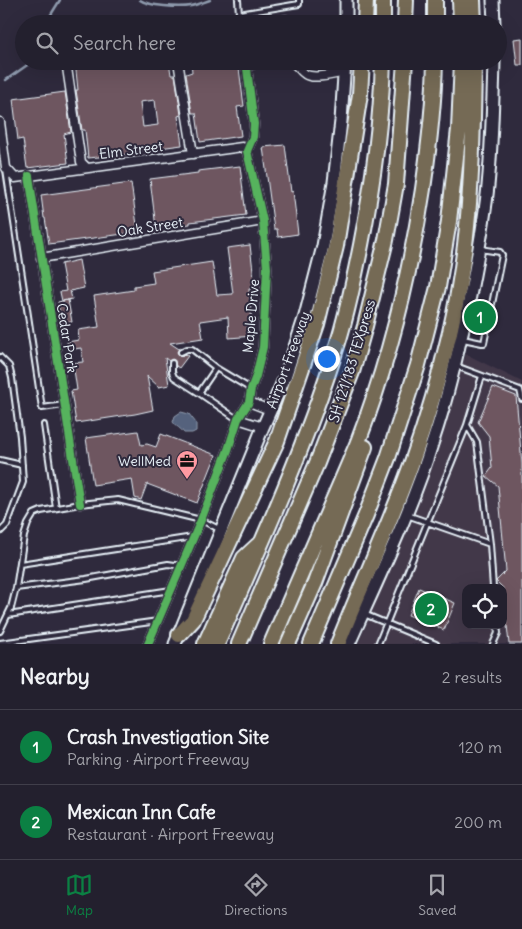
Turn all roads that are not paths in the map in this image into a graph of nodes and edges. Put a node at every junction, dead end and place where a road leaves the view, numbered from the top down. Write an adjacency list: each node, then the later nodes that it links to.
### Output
1 (238, 0): 2 (lane)
2 (299, 0)
3 (346, 0): 11 (main road)
4 (366, 0): 12 (highway)
5 (383, 0): 13 (highway)
6 (406, 0): 14 (highway)
7 (435, 0): 15 (highway)
8 (460, 0): 16 (highway)
9 (473, 0): 17 (highway)
10 (493, 0): 18 (main road)
11 (346, 15)
12 (365, 15)
13 (383, 15)
14 (406, 15)
15 (435, 15)
16 (461, 15)
17 (474, 15)
18 (494, 15)
19 (67, 70): 36 (street)
20 (179, 70): 34 (street)
21 (247, 70): 33 (street, Maple Drive)
22 (300, 70): 23 (street)
23 (334, 70)
24 (345, 70): 54 (main road, Airport Freeway)
25 (361, 70): 83 (highway)
26 (383, 70): 69 (highway)
27 (404, 70): 89 (highway, SH 121/183 TEXpress)
28 (434, 70): 51 (highway)
29 (462, 70): 92 (highway)
30 (474, 70): 93 (highway)
31 (494, 70): 39 (main road)
32 (0, 122): 35 (street)
33 (247, 151): 34 (street, Elm Street); 38 (street, Maple Drive)
34 (193, 154): 36 (street, Elm Street)
35 (6, 168): 37 (street, Elm Street); 53 (lane)
36 (87, 168): 37 (street, Elm Street)
37 (29, 176): 40 (street, Cedar Park)
38 (263, 221): 40 (street, Oak Street); 48 (street, Maple Drive)
39 (479, 249): 41 (main road); 41 (lane)
40 (42, 258): 53 (street, Cedar Park)
41 (461, 339): 45 (main road)
42 (182, 352): 46 (lane)
43 (0, 357): 60 (lane)
44 (172, 363): 49 (lane)
45 (455, 366): 47 (lane); 63 (main road)
46 (216, 368): 48 (lane); 49 (lane)
47 (482, 376): 50 (lane); 57 (lane)
48 (251, 389): 52 (street, Maple Drive)
49 (199, 393): 55 (lane)
50 (522, 398)
51 (372, 401): 90 (highway); 91 (highway)
52 (249, 402): 54 (street); 55 (street, Maple Drive)
53 (64, 405): 61 (street, Cedar Park)
54 (270, 410): 58 (main road, Airport Freeway)
55 (238, 419): 58 (street); 64 (street, Maple Drive)
56 (44, 425): 62 (lane)
57 (467, 425): 65 (lane); 70 (lane)
58 (263, 427): 66 (main road, Airport Freeway)
59 (0, 460): 60 (lane)
60 (22, 465): 67 (lane)
61 (80, 504): 62 (lane); 64 (lane)
62 (56, 508): 71 (lane)
63 (406, 515): 65 (lane); 76 (main road)
64 (201, 520): 66 (lane); 68 (street, Maple Drive)
65 (427, 522): 70 (lane); 79 (lane)
66 (221, 530): 83 (main road, Airport Freeway)
67 (0, 532)
68 (194, 537): 71 (lane); 72 (street, Maple Drive)
69 (262, 541): 87 (highway); 88 (highway)
70 (490, 544): 73 (lane)
71 (20, 564): 74 (lane)
72 (182, 566): 74 (lane); 75 (street, Maple Drive)
73 (493, 584)
74 (16, 588): 77 (lane)
75 (171, 590): 77 (lane); 78 (street, Maple Drive)
76 (362, 614): 79 (lane); 94 (main road)
77 (8, 616): 81 (lane)
78 (158, 621): 82 (lane); 86 (street, Maple Drive)
79 (386, 623): 95 (lane); 96 (lane)
80 (498, 629): 97 (lane)
81 (0, 631)
82 (42, 637): 84 (lane); 85 (lane)
83 (177, 639)
84 (0, 643)
85 (44, 644)
86 (148, 644)
87 (205, 644)
88 (217, 644)
89 (239, 644)
90 (271, 644)
91 (288, 644)
92 (311, 644)
93 (338, 644)
94 (349, 644)
95 (378, 644)
96 (436, 644)
97 (493, 644)

